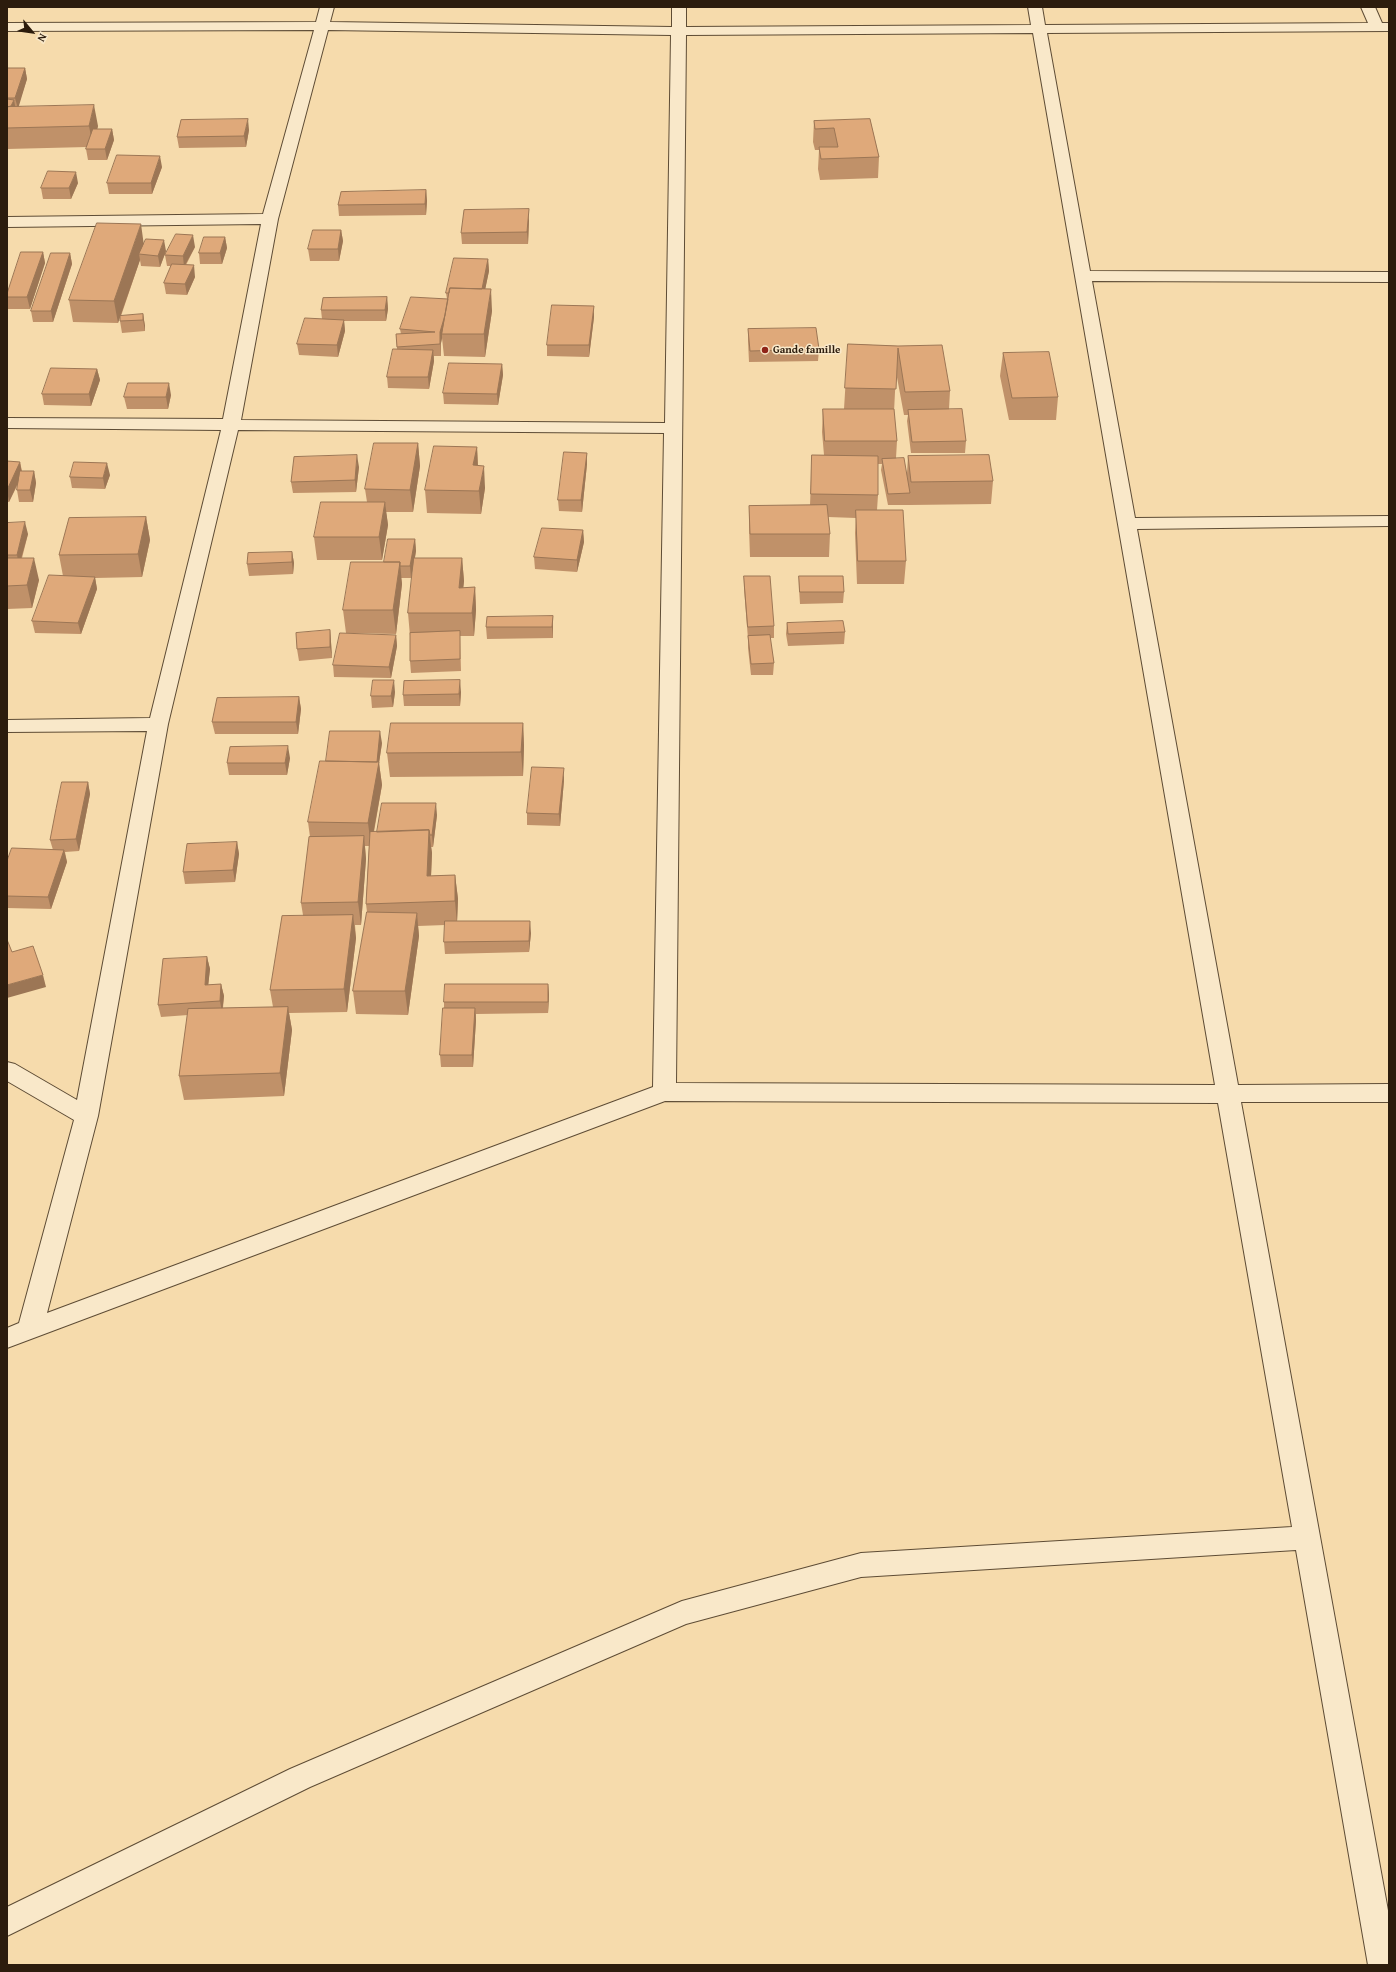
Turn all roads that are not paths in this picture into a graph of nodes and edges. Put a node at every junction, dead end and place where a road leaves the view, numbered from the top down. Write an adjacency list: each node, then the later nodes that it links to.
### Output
1 (328, 7): 5 (street)
2 (679, 7): 9 (street)
3 (1035, 7): 8 (street)
4 (1368, 7): 7 (street)
5 (323, 26): 6 (street); 9 (street); 10 (street)
6 (7, 27)
7 (1383, 27): 8 (street)
8 (1039, 28): 9 (street); 12 (street)
9 (677, 31): 16 (street)
10 (270, 219): 11 (street); 15 (street)
11 (7, 222)
12 (1082, 276): 13 (street); 18 (street)
13 (1389, 277)
14 (7, 423): 15 (street)
15 (231, 424): 16 (street); 19 (street)
16 (674, 428): 22 (street)
17 (1389, 521): 18 (street)
18 (1127, 524): 24 (street)
19 (158, 724): 20 (street); 25 (street)
20 (7, 726)
21 (7, 1070): 25 (street)
22 (664, 1092): 24 (street); 26 (street)
23 (1389, 1093): 24 (street)
24 (1228, 1094): 28 (street)
25 (86, 1116): 26 (street)
26 (30, 1330): 27 (street)
27 (7, 1338)
28 (1308, 1538): 29 (street); 30 (street)
29 (7, 1922)
30 (1383, 1965)

